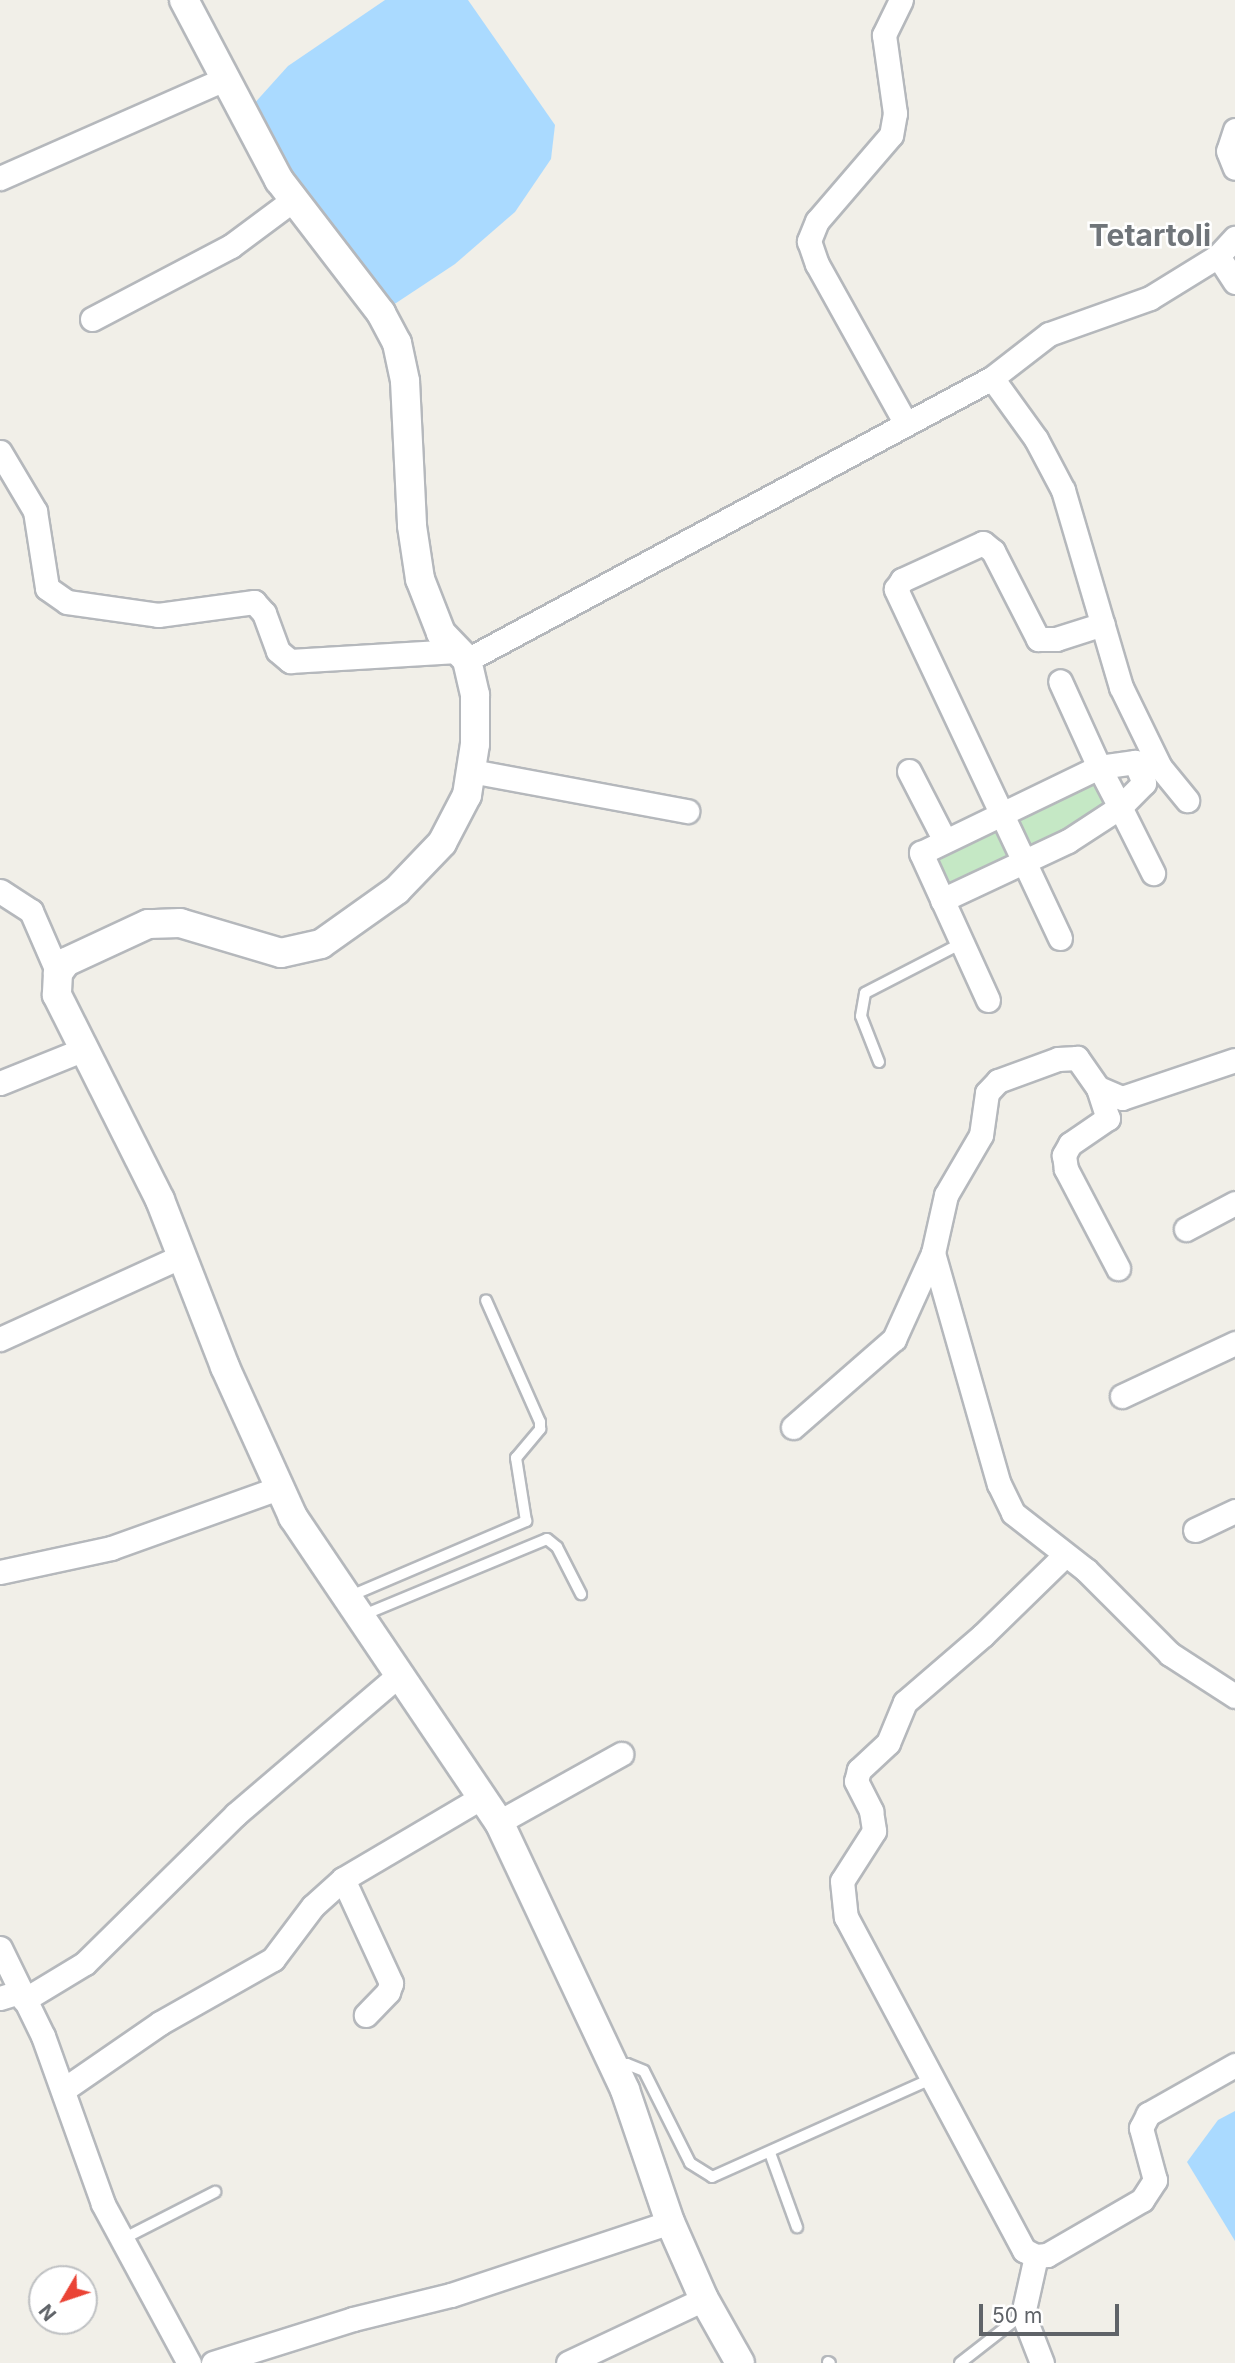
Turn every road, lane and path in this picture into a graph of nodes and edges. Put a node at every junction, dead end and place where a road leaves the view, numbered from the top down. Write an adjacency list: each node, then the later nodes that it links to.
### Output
1 (184, 0): 3 (street)
2 (901, 0): 13 (street)
3 (224, 79): 6 (street); 7 (street)
4 (1235, 130): 5 (street)
5 (1235, 169)
6 (0, 178)
7 (293, 200): 11 (street); 16 (street)
8 (1235, 238): 9 (street)
9 (1218, 256): 10 (street); 12 (street)
10 (1235, 282)
11 (92, 319)
12 (992, 378): 13 (street); 15 (street)
13 (906, 424): 16 (street)
14 (0, 452): 16 (street)
15 (1103, 624): 21 (street); 25 (street)
16 (462, 656): 19 (street)
17 (1060, 681): 18 (street)
18 (1099, 767): 21 (street); 23 (street); 25 (street)
19 (471, 771): 24 (street); 35 (street)
20 (909, 771): 26 (street)
21 (1150, 771): 22 (street); 23 (street)
22 (1187, 800)
23 (1120, 807): 27 (street); 28 (street)
24 (687, 811)
25 (1000, 816): 26 (street); 27 (street)
26 (944, 839): 30 (street)
27 (1023, 862): 30 (street); 33 (street)
28 (1153, 873)
29 (0, 891): 31 (street)
30 (942, 900): 34 (street)
31 (25, 906): 32 (street); 35 (street)
32 (0, 914)
33 (1060, 938)
34 (962, 943): 36 (street); 39 (lane)
35 (58, 973): 37 (street)
36 (988, 1000)
37 (82, 1051): 40 (street); 45 (street)
38 (1235, 1061): 41 (street)
39 (879, 1062)
40 (0, 1083)
41 (1098, 1088): 44 (street); 46 (street)
42 (1235, 1203): 43 (street)
43 (1185, 1229)
44 (933, 1253): 51 (street); 55 (street)
45 (182, 1256): 48 (street); 52 (street)
46 (1118, 1268)
47 (486, 1300): 58 (lane)
48 (0, 1339)
49 (1235, 1343): 50 (street)
50 (1122, 1396)
51 (793, 1427)
52 (279, 1488): 56 (street); 58 (street)
53 (1235, 1511): 54 (street)
54 (1195, 1530)
55 (1065, 1555): 60 (street); 70 (street)
56 (0, 1572)
57 (581, 1594): 58 (lane)
58 (354, 1606): 59 (street)
59 (400, 1674): 62 (street); 66 (street)
60 (1235, 1696)
61 (621, 1754): 63 (street)
62 (482, 1797): 63 (street); 64 (street)
63 (499, 1822): 68 (street)
64 (343, 1879): 67 (street); 71 (street)
65 (0, 1948): 66 (street)
66 (15, 1996): 71 (street)
67 (366, 2015)
68 (614, 2065): 72 (lane); 74 (street)
69 (1235, 2065): 77 (street)
70 (933, 2078): 72 (lane); 77 (street)
71 (62, 2090): 76 (street)
72 (770, 2153): 75 (lane)
73 (215, 2192): 76 (lane)
74 (670, 2222): 78 (street); 81 (street)
75 (797, 2227)
76 (121, 2240): 80 (street)
77 (1036, 2256): 79 (street)
78 (704, 2299): 82 (street); 83 (street)
79 (1023, 2314): 84 (lane); 85 (street)
80 (189, 2363)
81 (213, 2363)
82 (568, 2363)
83 (740, 2363)
84 (960, 2363)
85 (1042, 2363)

